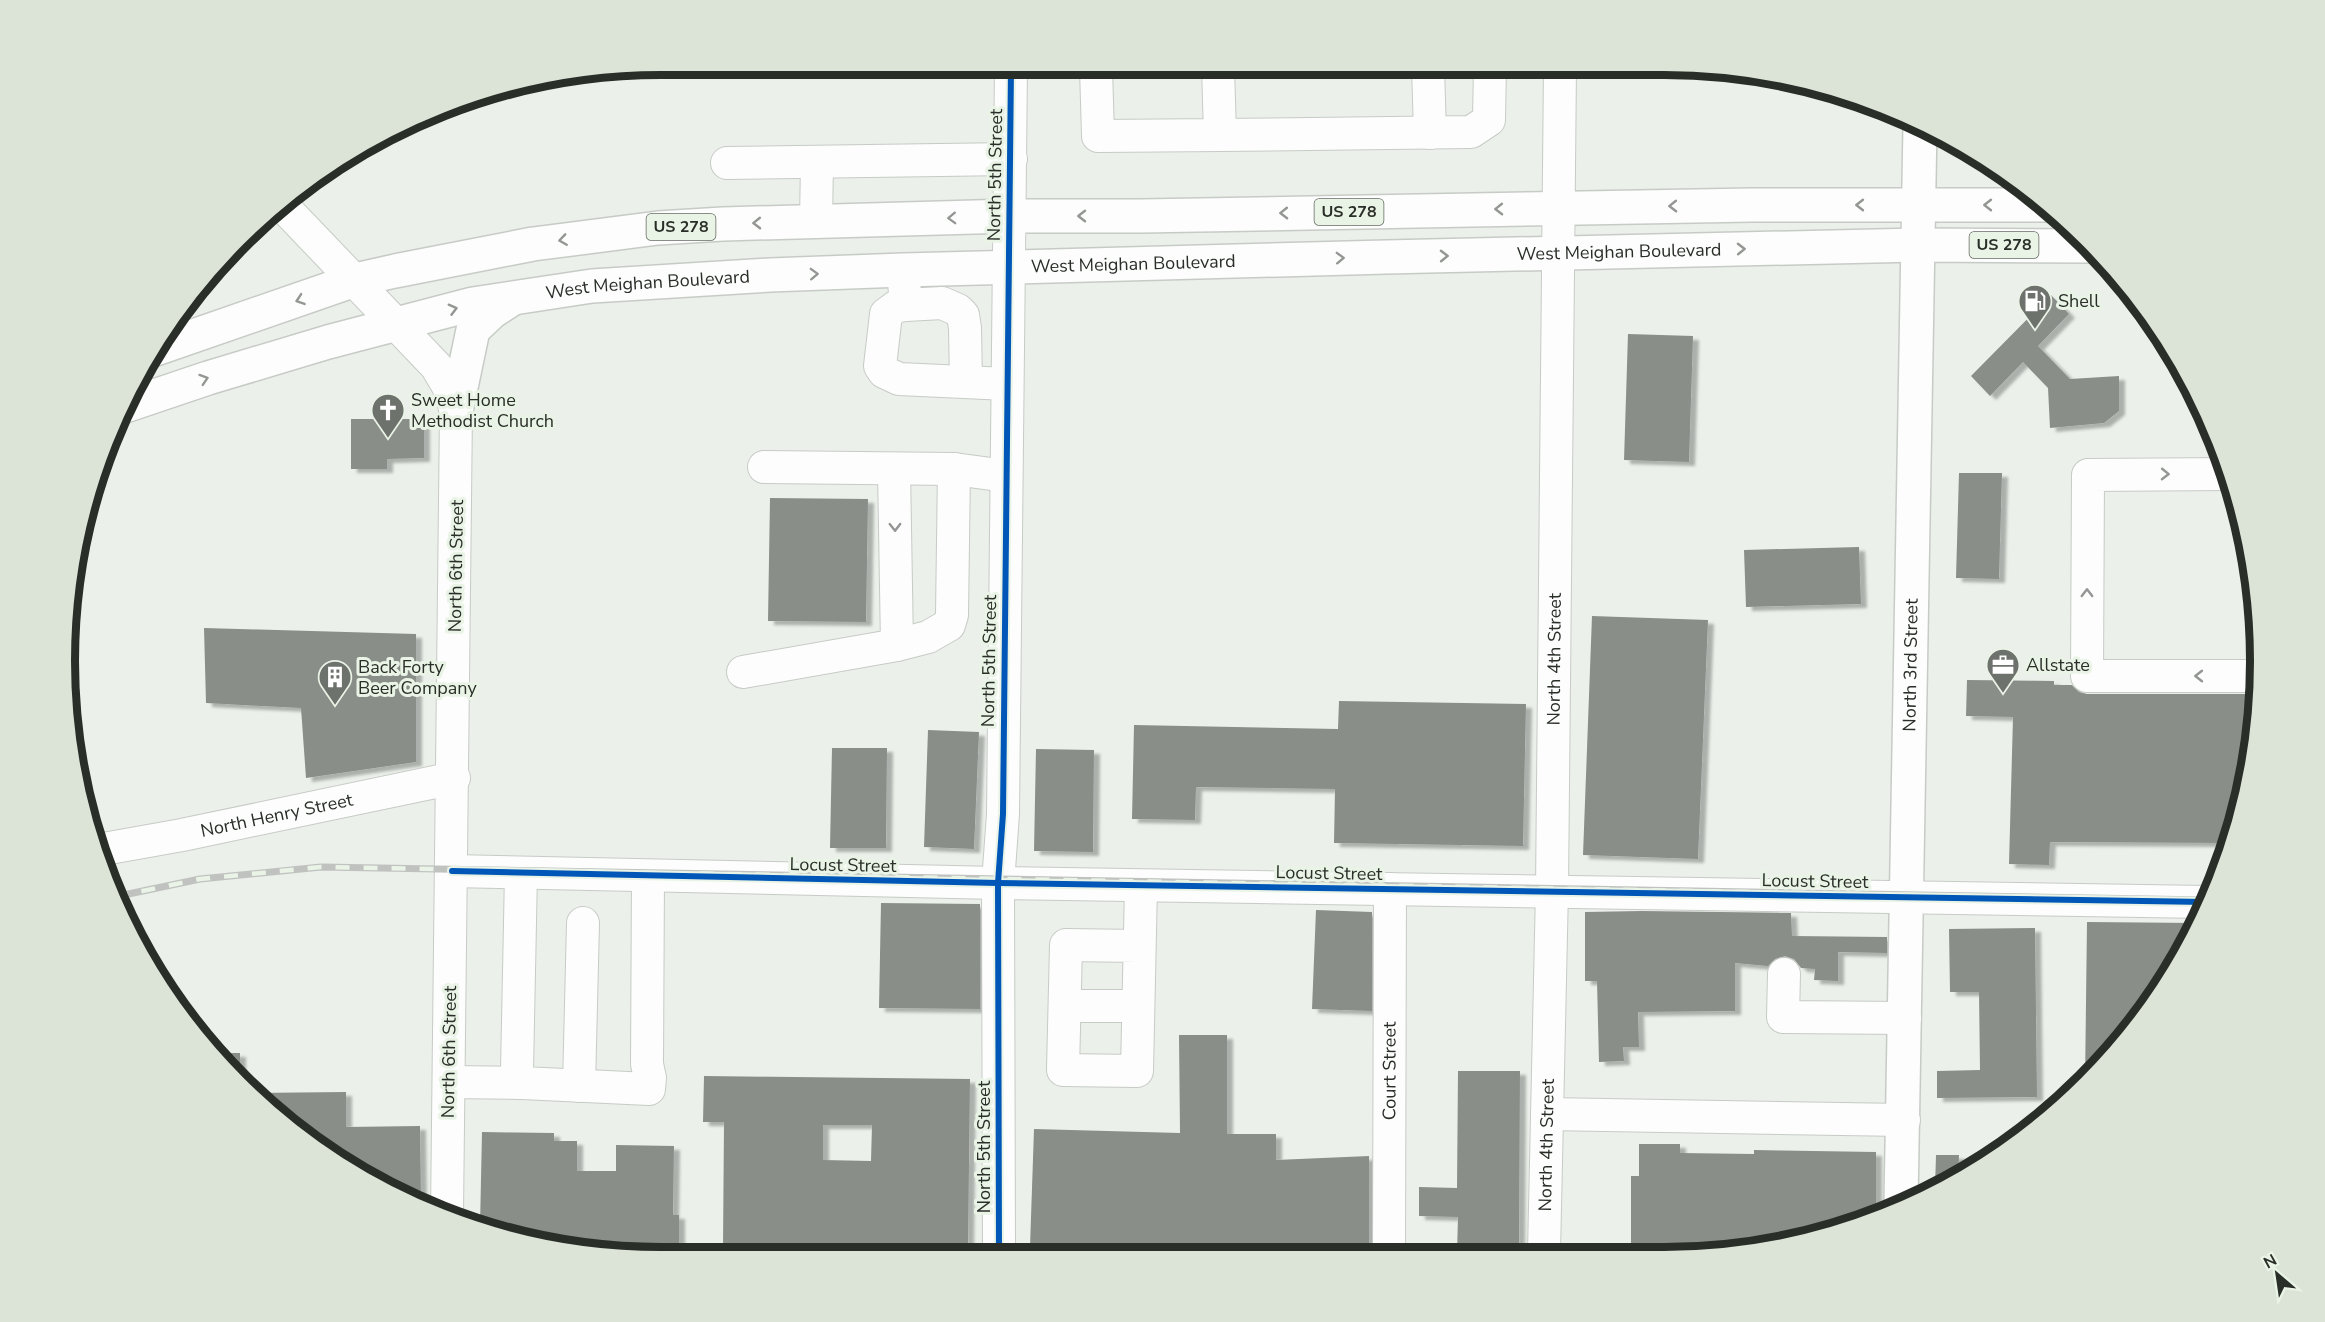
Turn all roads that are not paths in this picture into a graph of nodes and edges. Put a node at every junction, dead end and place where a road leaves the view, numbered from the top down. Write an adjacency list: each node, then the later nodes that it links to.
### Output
1 (1011, 75): 10 (street, North 5th Street)
2 (1096, 75): 9 (street)
3 (1218, 75): 9 (street)
4 (1428, 75): 7 (street)
5 (1490, 75): 7 (street)
6 (1560, 75): 15 (street, North 4th Street)
7 (1430, 133): 9 (street)
8 (1920, 134): 13 (main road, North 3rd Street)
9 (1220, 135)
10 (1011, 159): 11 (street); 17 (street, North 5th Street)
11 (817, 162): 12 (street); 18 (street)
12 (727, 163)
13 (1919, 205): 14 (main road, US 278, one-way to 13); 15 (main road, US 278, one-way to 15); 19 (main road, North 3rd Street)
14 (2032, 205)
15 (1558, 207): 17 (main road, US 278, one-way to 17); 21 (street, North 4th Street)
16 (287, 210): 24 (street, North 6th Street)
17 (1010, 216): 18 (main road, US 278, one-way to 18); 22 (street, North 5th Street)
18 (816, 222): 24 (main road, US 278, one-way to 24)
19 (1918, 245): 20 (main road, West Meighan Boulevard / US 278); 21 (main road, West Meighan Boulevard / US 278, one-way to 19); 50 (main road, North 3rd Street)
20 (2077, 246)
21 (1557, 254): 22 (main road, West Meighan Boulevard / US 278, one-way to 21); 49 (street, North 4th Street)
22 (1008, 267): 23 (main road, West Meighan Boulevard / US 278); 30 (street, North 5th Street)
23 (903, 270): 25 (main road, West Meighan Boulevard / US 278, one-way to 23); 26 (street)
24 (356, 280): 27 (street, North 6th Street); 28 (main road, US 278, one-way to 28)
25 (514, 298): 27 (main road, West Meighan Boulevard / US 278, one-way to 25); 32 (main road)
26 (906, 305): 29 (street); 29 (street)
27 (397, 324): 31 (main road, West Meighan Boulevard / US 278, one-way to 27); 32 (street, North 6th Street)
28 (168, 345)
29 (966, 382): 30 (street)
30 (1007, 384): 37 (street, North 5th Street)
31 (135, 403)
32 (456, 411): 41 (street, North 6th Street)
33 (764, 467): 34 (street)
34 (894, 469): 35 (street); 38 (street, one-way to 38)
35 (954, 470): 37 (street); 38 (street)
36 (2219, 474): 40 (street, one-way to 36)
37 (1006, 476): 46 (street, North 5th Street)
38 (897, 645): 39 (street)
39 (743, 672)
40 (2250, 676)
41 (454, 778): 42 (street, North Henry Street); 43 (street, North 6th Street)
42 (106, 849)
43 (452, 871): 44 (street, Locust Street); 58 (street, North 6th Street)
44 (521, 873): 45 (street, Locust Street); 59 (street)
45 (648, 876): 46 (street, Locust Street); 60 (street)
46 (998, 883): 47 (street, Locust Street); 65 (street, North 5th Street)
47 (1141, 885): 48 (street, Locust Street); 53 (street)
48 (1390, 889): 49 (street, Locust Street); 66 (street, Court Street)
49 (1551, 892): 50 (street, Locust Street); 61 (street, North 4th Street)
50 (1906, 897): 51 (street, Locust Street); 57 (main road, North 3rd Street)
51 (2198, 902)
52 (583, 923): 60 (street)
53 (1139, 946): 55 (street); 56 (street)
54 (1784, 974): 57 (street)
55 (1065, 1006): 56 (street); 56 (street)
56 (1138, 1006)
57 (1905, 1018): 62 (main road, North 3rd Street)
58 (449, 1082): 59 (street); 64 (street, North 6th Street)
59 (522, 1083): 60 (street)
60 (579, 1086)
61 (1547, 1114): 62 (street); 67 (street, North 4th Street)
62 (1904, 1120): 63 (main road, North 3rd Street)
63 (1901, 1196)
64 (447, 1206)
65 (999, 1247)
66 (1389, 1247)
67 (1544, 1247)

